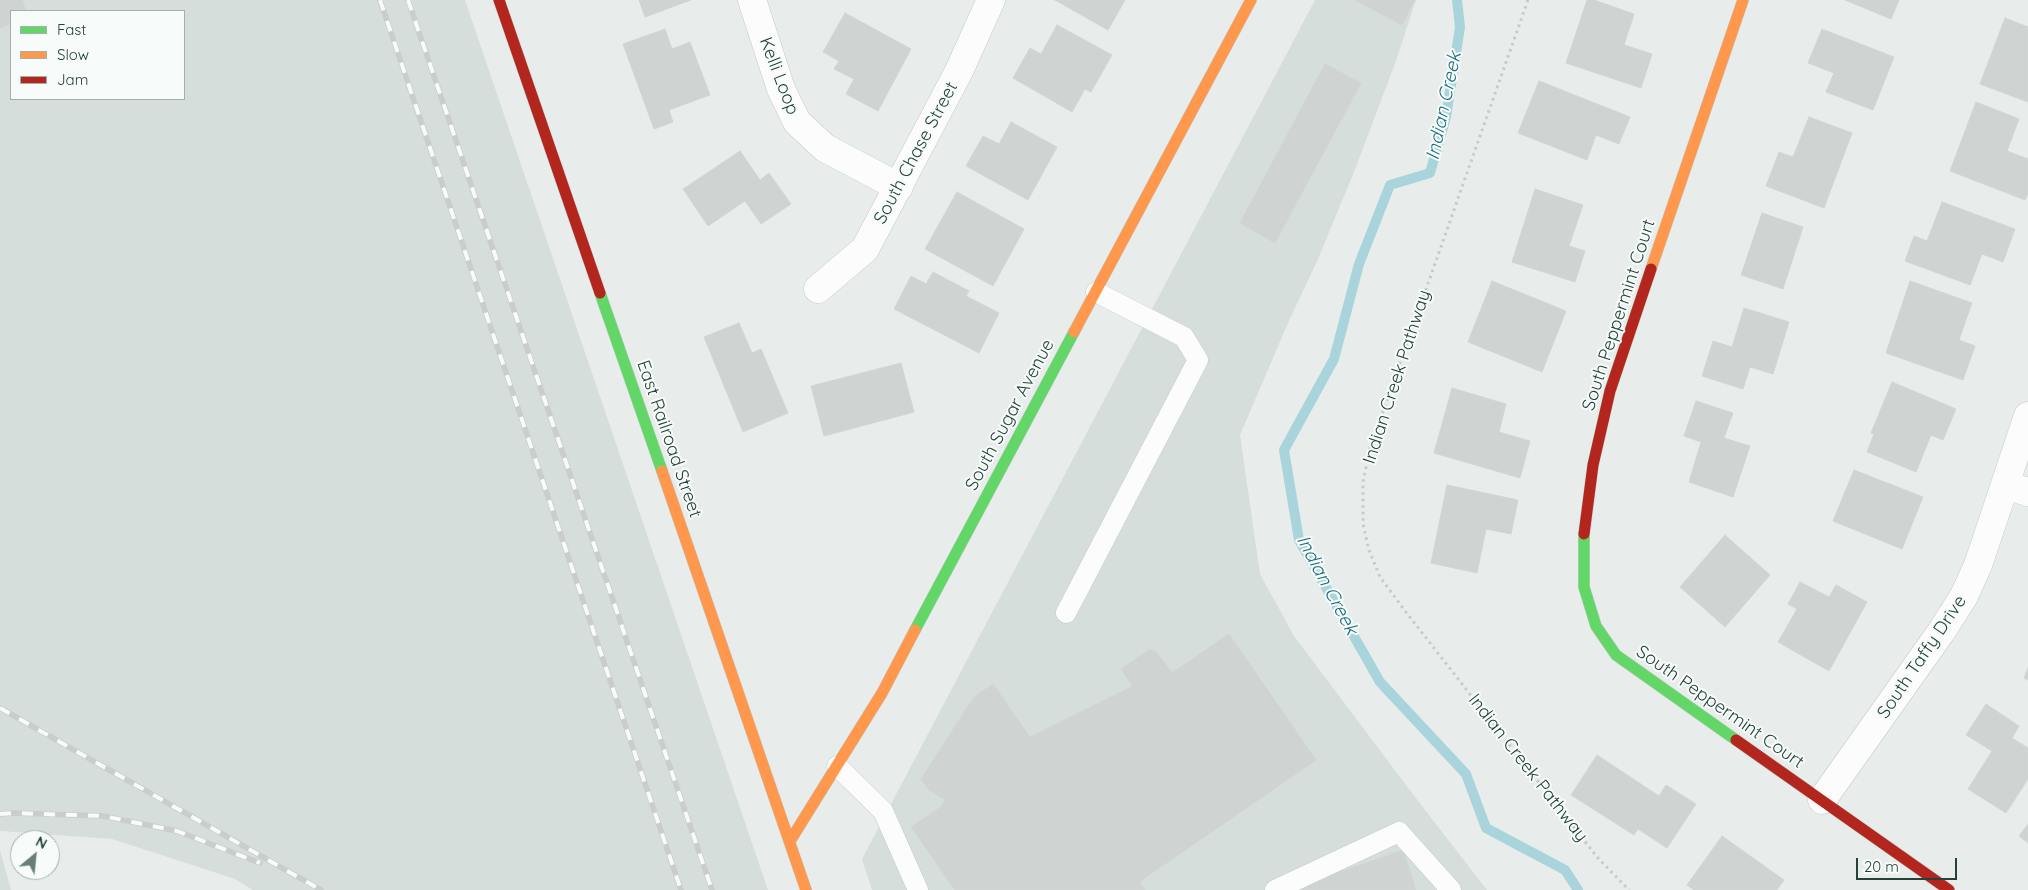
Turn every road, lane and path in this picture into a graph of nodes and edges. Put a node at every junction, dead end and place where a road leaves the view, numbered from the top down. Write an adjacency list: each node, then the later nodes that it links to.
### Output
1 (498, 0): 15 (street, East Railroad Street)
2 (752, 0): 7 (street, Kelli Loop)
3 (991, 0): 7 (street, South Chase Street)
4 (1251, 0): 9 (street, South Sugar Avenue)
5 (1528, 0): 21 (path, Indian Creek Pathway)
6 (1743, 0): 14 (street, South Peppermint Court)
7 (899, 187): 8 (street, South Chase Street)
8 (818, 289)
9 (1096, 292): 12 (lane); 13 (street, South Sugar Avenue)
10 (2028, 416): 11 (street, South Taffy Drive)
11 (2017, 488): 14 (street, South Taffy Drive)
12 (1066, 613)
13 (837, 766): 15 (street, South Sugar Avenue); 18 (lane)
14 (1822, 800): 16 (street, South Peppermint Court)
15 (790, 841): 17 (street, East Railroad Street)
16 (1944, 889)
17 (806, 890)
18 (918, 890)
19 (1275, 890): 20 (lane)
20 (1451, 890)
21 (1629, 890)

